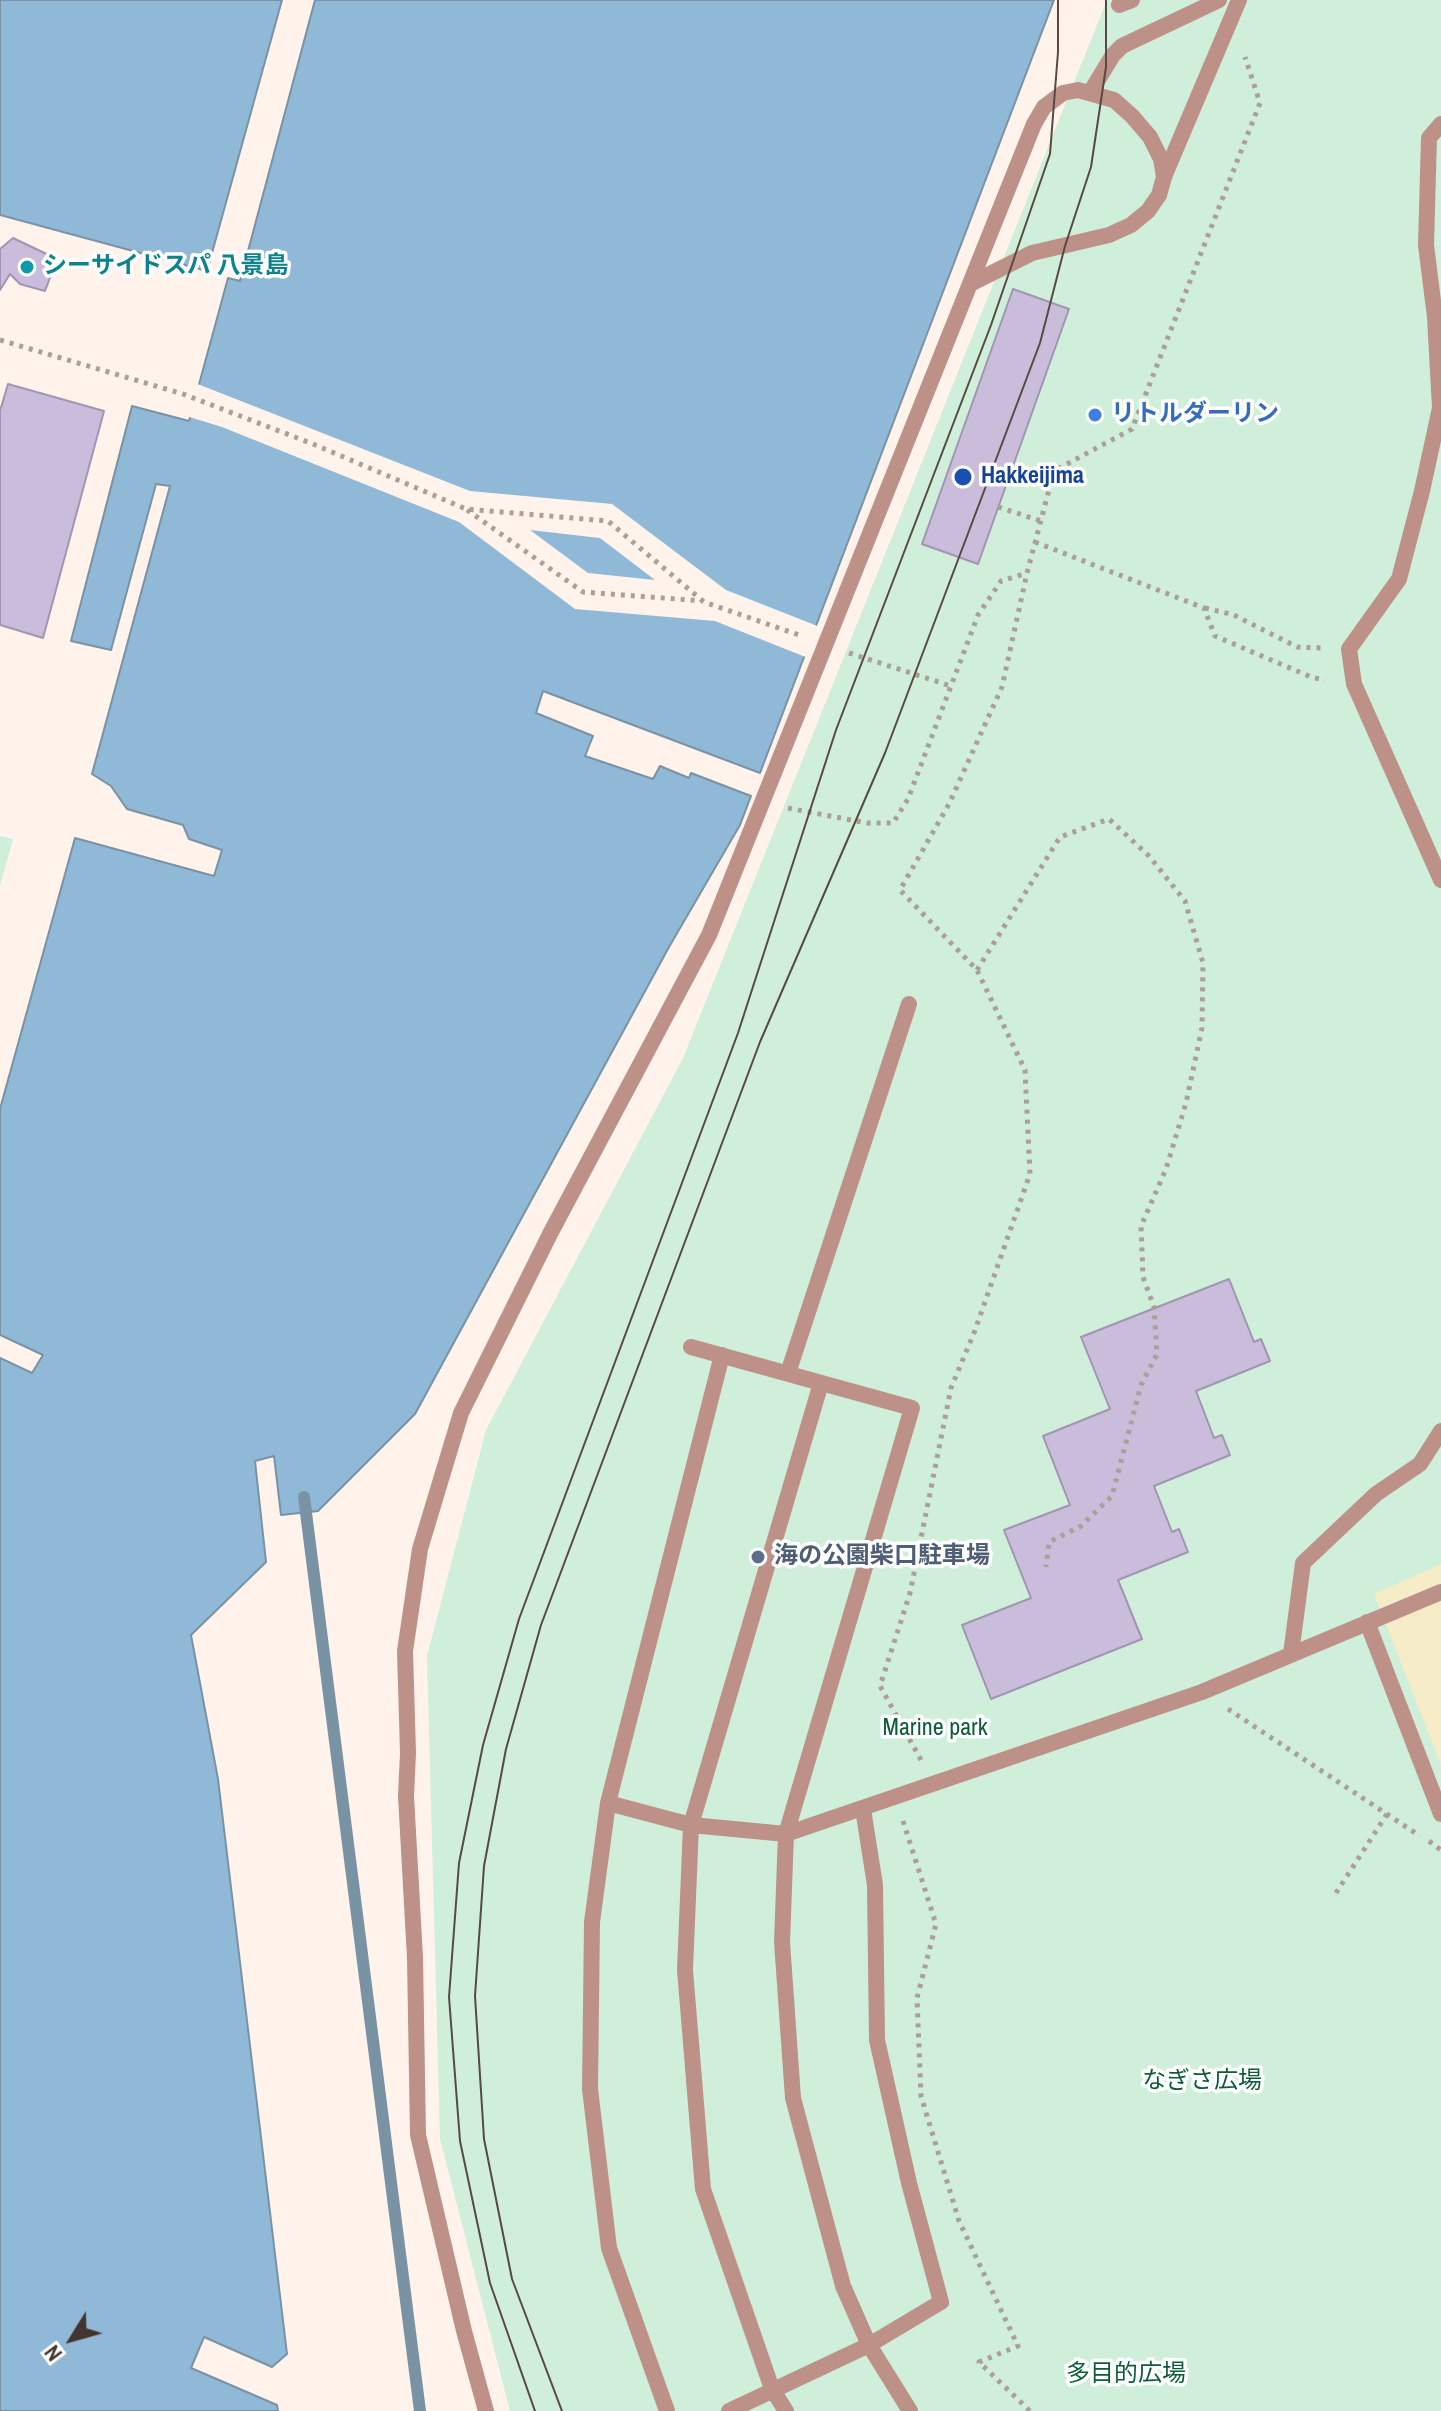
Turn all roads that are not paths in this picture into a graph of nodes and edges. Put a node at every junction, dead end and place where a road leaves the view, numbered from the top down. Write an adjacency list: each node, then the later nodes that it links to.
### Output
1 (1219, 0): 3 (street)
2 (1239, 0): 5 (street)
3 (1091, 91): 5 (street); 6 (street)
4 (1441, 124): 7 (street)
5 (1164, 177): 6 (street)
6 (972, 283): 24 (street)
7 (1441, 880)
8 (909, 1004): 11 (street)
9 (691, 1347): 10 (street)
10 (722, 1355): 11 (street); 17 (street)
11 (788, 1373): 12 (street)
12 (821, 1383): 20 (street); 21 (street)
13 (1441, 1431): 16 (street)
14 (1441, 1592): 15 (street)
15 (1367, 1622): 16 (street); 19 (street)
16 (1291, 1654): 18 (street)
17 (608, 1803): 20 (street); 25 (street)
18 (863, 1809): 21 (street); 22 (street)
19 (1441, 1814)
20 (691, 1825): 21 (street); 23 (street)
21 (786, 1834): 22 (street)
22 (869, 2345): 23 (street); 28 (street)
23 (772, 2389): 26 (street); 27 (street)
24 (486, 2411)
25 (667, 2411)
26 (729, 2411)
27 (786, 2411)
28 (910, 2411)

